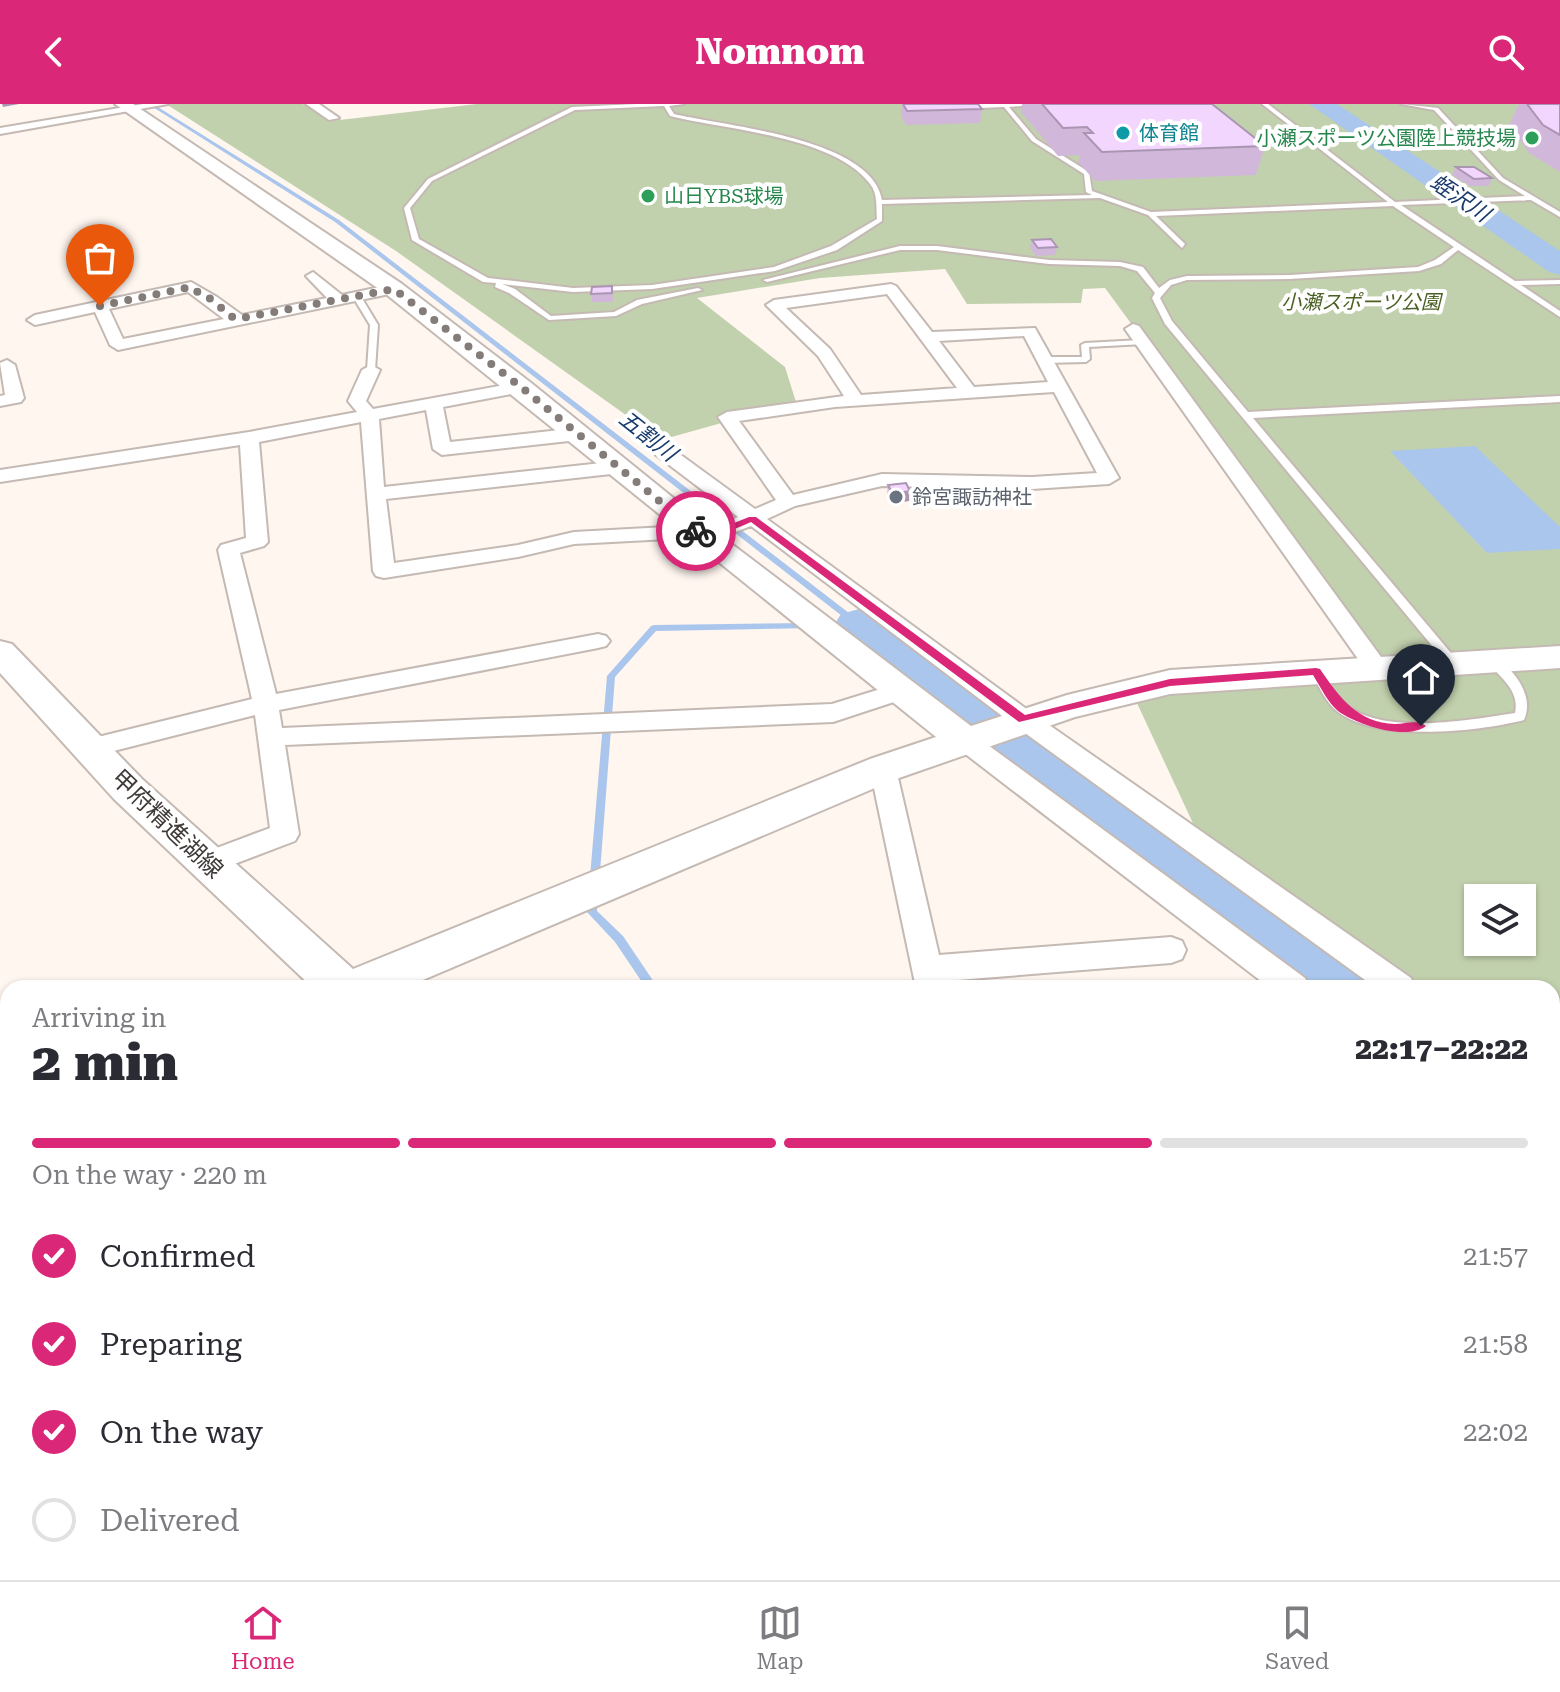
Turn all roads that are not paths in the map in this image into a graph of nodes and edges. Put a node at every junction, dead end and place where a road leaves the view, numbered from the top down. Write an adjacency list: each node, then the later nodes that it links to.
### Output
1 (94, 104): 14 (street)
2 (311, 104): 13 (street)
3 (681, 104): 9 (lane)
4 (939, 104): 10 (lane)
5 (1042, 104): 10 (lane)
6 (1265, 104): 19 (lane)
7 (1404, 104): 12 (lane)
8 (1428, 104): 12 (lane)
9 (666, 105): 18 (lane); 25 (lane)
10 (1005, 105): 16 (lane)
11 (144, 106): 15 (street); 28 (street)
12 (1436, 109): 17 (lane)
13 (333, 118)
14 (0, 120)
15 (0, 131)
16 (1101, 197): 18 (lane); 20 (lane)
17 (1530, 198): 19 (lane); 21 (lane)
18 (878, 202): 25 (lane)
19 (1393, 203): 20 (lane); 23 (lane)
20 (1150, 214): 22 (lane)
21 (1560, 215)
22 (1182, 246)
23 (1459, 246): 27 (lane); 29 (lane)
24 (313, 276): 31 (street)
25 (486, 280): 29 (lane)
26 (1559, 282): 27 (lane)
27 (1515, 283): 33 (lane)
28 (394, 289): 30 (street); 41 (street)
29 (1159, 292): 48 (lane)
30 (357, 297): 31 (street); 40 (lane)
31 (339, 301): 34 (street)
32 (100, 306): 34 (street); 34 (street); 35 (street)
33 (1560, 315)
34 (237, 319)
35 (35, 320)
36 (1137, 335): 38 (lane); 64 (street)
37 (928, 337): 38 (street); 43 (street); 46 (street)
38 (1044, 360): 42 (street)
39 (7, 365): 45 (street)
40 (371, 370): 49 (street)
41 (521, 387): 47 (street); 50 (street)
42 (1057, 387): 43 (street); 56 (street)
43 (970, 394): 46 (street)
44 (1560, 399): 48 (lane)
45 (0, 401)
46 (856, 401): 56 (street)
47 (434, 404): 49 (street); 50 (street)
48 (1249, 415): 63 (lane)
49 (370, 417): 51 (street); 55 (street)
50 (578, 434): 53 (street)
51 (249, 438): 54 (street); 67 (street)
52 (663, 451): 57 (street)
53 (620, 467): 55 (street); 58 (street)
54 (0, 476)
55 (375, 494): 58 (street)
56 (788, 502): 57 (street)
57 (750, 520): 58 (street); 68 (street)
58 (697, 532): 66 (street)
59 (598, 641): 67 (street)
60 (0, 652): 70 (street, 甲府精進湖線)
61 (1560, 657): 62 (street)
62 (1493, 661): 63 (street); 65 (lane)
63 (1452, 662): 64 (street)
64 (1376, 667): 65 (street)
65 (1316, 671): 68 (street)
66 (903, 690): 68 (street); 69 (street)
67 (266, 704): 69 (street); 70 (street)
68 (995, 729): 71 (street); 77 (street); 78 (street)
69 (272, 737): 72 (street)
70 (90, 748): 72 (street, 甲府精進湖線)
71 (883, 769): 74 (street); 76 (street)
72 (208, 863): 75 (street, 甲府精進湖線)
73 (1171, 950): 74 (street)
74 (929, 979)
75 (334, 980)
76 (375, 980)
77 (1285, 980)
78 (1387, 980)

